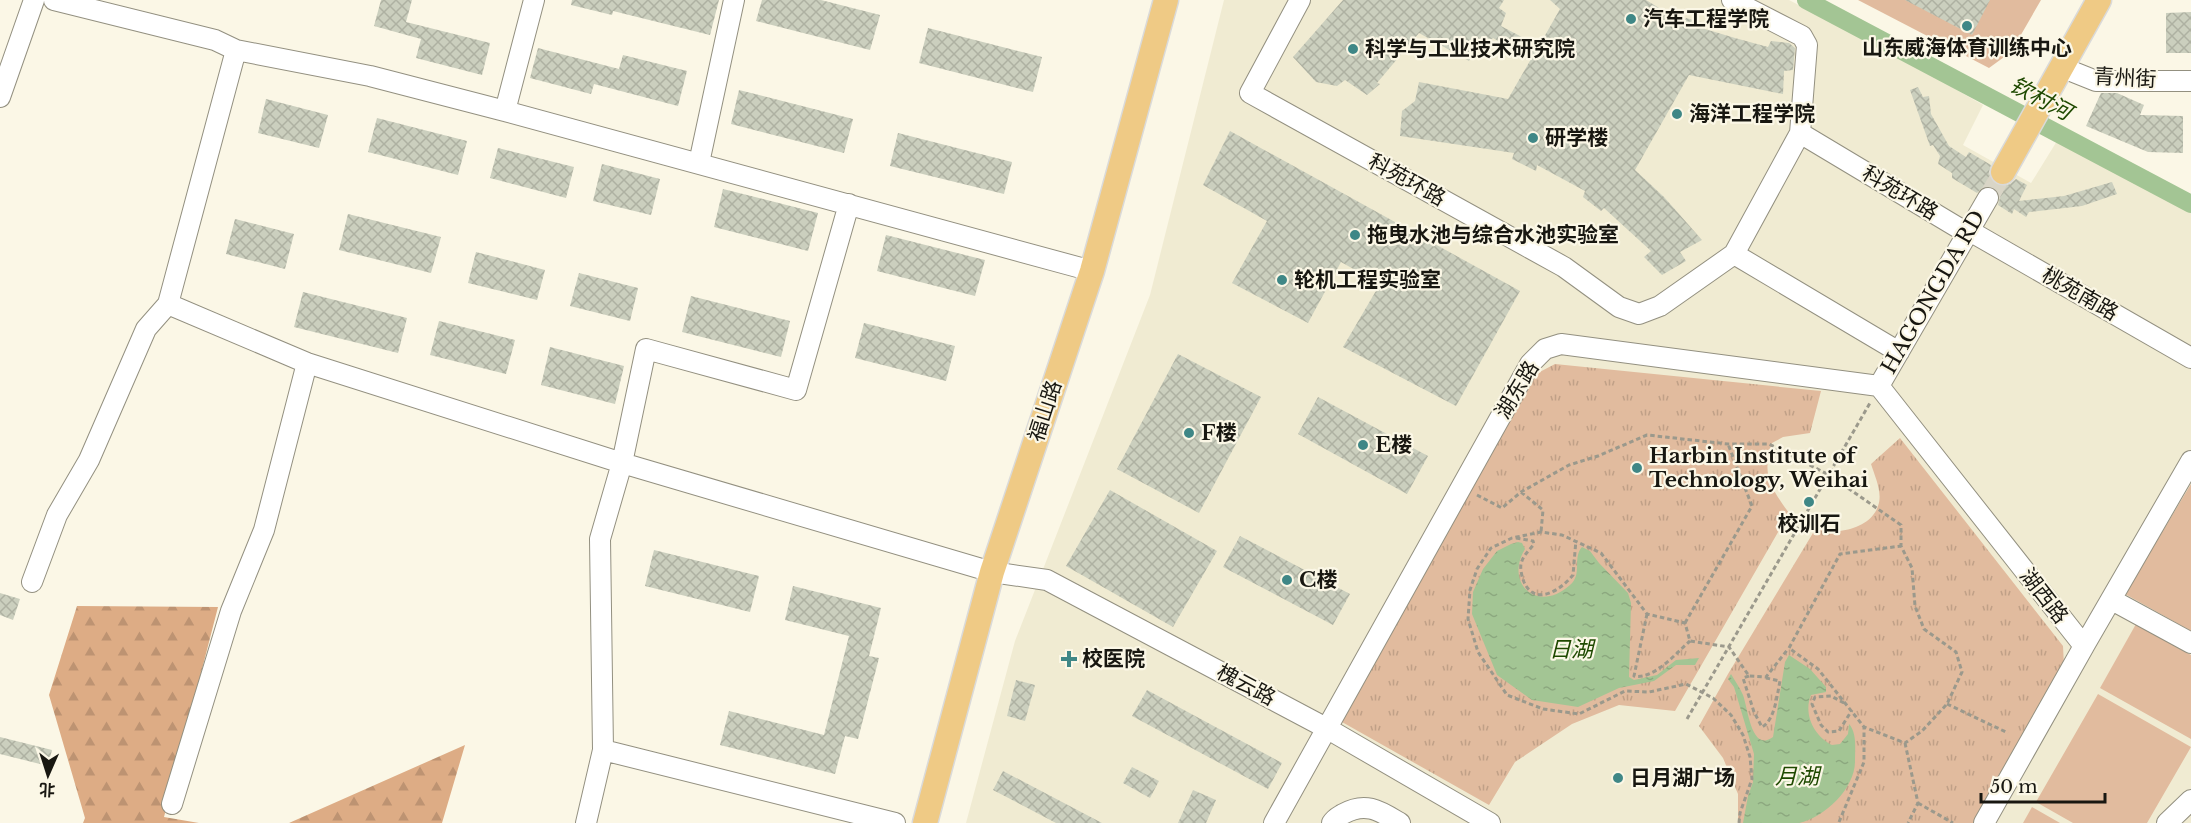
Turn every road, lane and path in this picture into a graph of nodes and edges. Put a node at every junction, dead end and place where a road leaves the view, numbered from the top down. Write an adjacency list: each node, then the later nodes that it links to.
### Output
1 (34, 0): 12 (street)
2 (54, 0): 9 (street)
3 (534, 0): 13 (street)
4 (734, 0): 15 (street)
5 (1166, 0): 21 (main road, 福山路)
6 (1300, 0): 20 (street, 科苑环路)
7 (1732, 0): 14 (street)
8 (2099, 0): 10 (main road)
9 (236, 50): 13 (street); 22 (street)
10 (2061, 67): 11 (street, 青州街); 16 (main road)
11 (2191, 81)
12 (0, 97)
13 (505, 111): 15 (street)
14 (1800, 133): 19 (street, 科苑环路); 20 (street)
15 (699, 163): 18 (street)
16 (2002, 172)
17 (1988, 198): 19 (street, HAGONGDA RD)
18 (849, 204): 21 (street); 29 (street)
19 (1967, 232): 23 (street, HAGONGDA RD); 24 (street, 桃苑南路)
20 (1734, 254): 23 (street)
21 (1092, 271): 37 (main road, 福山路)
22 (168, 304): 25 (street, 槐云路); 38 (street)
23 (1899, 352): 26 (street, HAGONGDA RD)
24 (2191, 358)
25 (307, 363): 29 (street, 槐云路); 61 (street)
26 (1879, 386): 30 (path); 31 (street, 湖东路); 44 (street, 湖西路)
27 (1728, 444): 30 (path); 32 (path); 41 (path)
28 (2191, 461): 39 (street)
29 (622, 463): 37 (street, 槐云路); 58 (street)
30 (1829, 476): 36 (path); 45 (path)
31 (1463, 487): 32 (path); 55 (street, 湖东路)
32 (1521, 492): 33 (path)
33 (1541, 532): 34 (path); 35 (path)
34 (1512, 538): 35 (path); 49 (path)
35 (1576, 540): 40 (path)
36 (1901, 546): 46 (path); 51 (path)
37 (992, 572): 55 (street, 槐云路); 64 (main road, 福山路)
38 (32, 582)
39 (2112, 600): 43 (street); 44 (street)
40 (1647, 614): 41 (path); 42 (path)
41 (1685, 623): 42 (path)
42 (1690, 642): 45 (path)
43 (2191, 643)
44 (2084, 646): 73 (street)
45 (1729, 647): 47 (path); 49 (path)
46 (1789, 648): 48 (path); 50 (path)
47 (1749, 676): 48 (path); 48 (path)
48 (1766, 678)
49 (1703, 691): 53 (path); 69 (path)
50 (1845, 704): 52 (path); 52 (path)
51 (1947, 704): 56 (path); 57 (path)
52 (1852, 710): 54 (path)
53 (1688, 719)
54 (1863, 727): 57 (path); 70 (path)
55 (1328, 729): 65 (street, 湖东路); 68 (street, 槐云路)
56 (2008, 733)
57 (1905, 743): 60 (path)
58 (603, 750): 62 (street); 63 (street)
59 (2191, 800): 74 (street)
60 (1918, 803): 71 (path); 72 (path)
61 (172, 804)
62 (586, 823)
63 (895, 823)
64 (925, 823)
65 (1274, 823)
66 (1332, 823): 67 (street)
67 (1400, 823)
68 (1490, 823)
69 (1739, 823)
70 (1838, 823)
71 (1908, 823)
72 (1953, 823)
73 (1984, 823)
74 (2167, 823)

